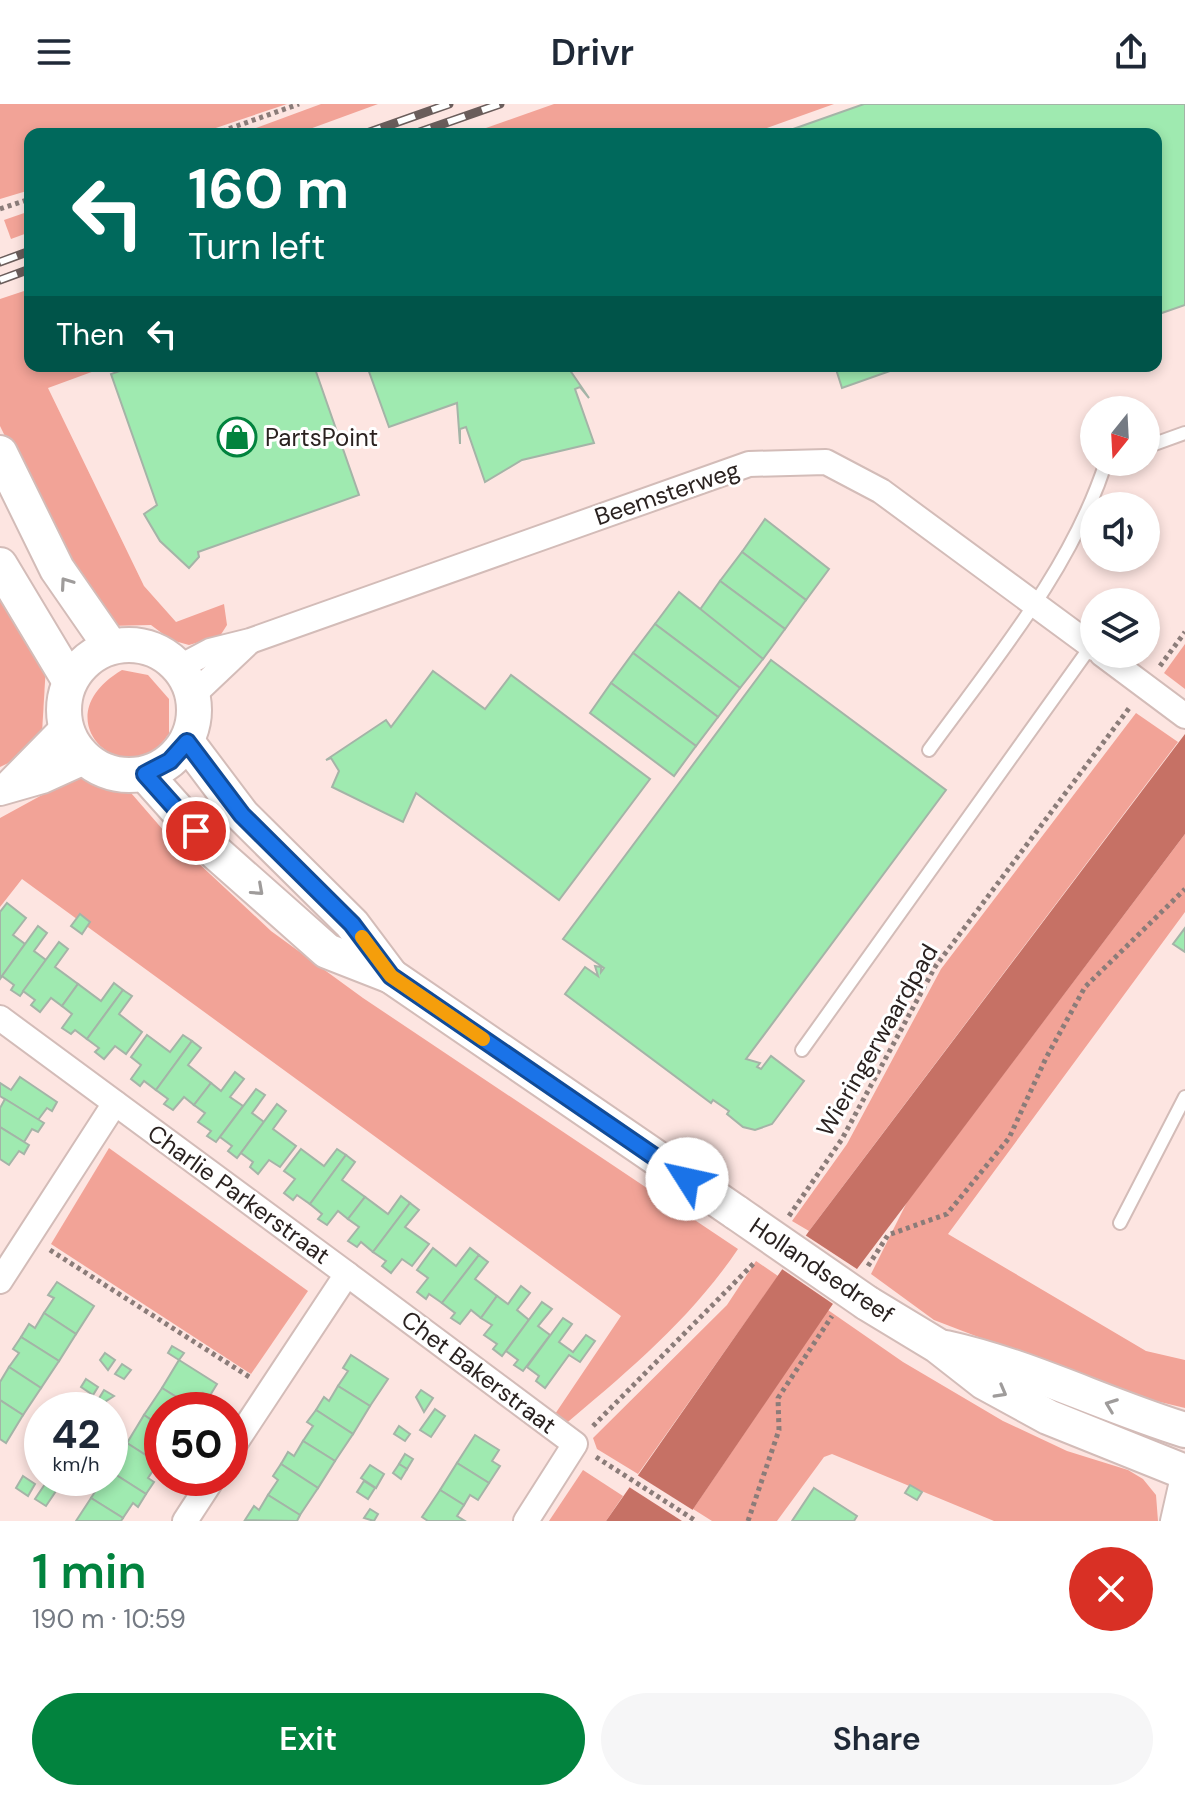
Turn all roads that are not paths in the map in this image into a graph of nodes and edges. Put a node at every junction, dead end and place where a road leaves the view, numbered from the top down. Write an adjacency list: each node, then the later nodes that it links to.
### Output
1 (1185, 433): 2 (lane)
2 (1160, 442)
3 (0, 453): 8 (main road, one-way to 3)
4 (1102, 476): 6 (lane)
5 (0, 565): 11 (main road)
6 (1035, 605): 7 (street, Beemsterweg); 12 (street, Beemsterweg); 16 (lane)
7 (1080, 637)
8 (111, 647): 11 (main road); 12 (main road)
9 (1082, 668): 22 (lane)
10 (1121, 668): 13 (street, Beemsterweg)
11 (69, 680): 14 (main road)
12 (185, 682): 15 (main road)
13 (1182, 714)
14 (65, 729): 17 (main road); 19 (street)
15 (187, 742): 18 (main road); 20 (main road, Hollandsedreef)
16 (929, 750)
17 (86, 758): 18 (main road); 19 (street)
18 (145, 774): 20 (main road, Hollandsedreef, one-way to 20)
19 (6, 787)
20 (391, 976): 28 (main road, Hollandsedreef, bridge)
21 (0, 1018): 24 (street, Charlie Parkerstraat)
22 (802, 1050)
23 (1185, 1097): 25 (lane)
24 (115, 1103): 26 (street, Charlie Parkerstraat); 27 (street)
25 (1120, 1223)
26 (347, 1274): 29 (street, Charlie Parkerstraat); 34 (street, Chet Bakerstraat)
27 (0, 1281)
28 (938, 1346): 30 (main road, Hollandsedreef, one-way to 28); 31 (main road, Hollandsedreef, one-way to 31)
29 (248, 1423)
30 (1185, 1430)
31 (1184, 1470): 35 (street)
32 (201, 1496): 33 (street)
33 (185, 1521)
34 (526, 1521)
35 (1173, 1521)

